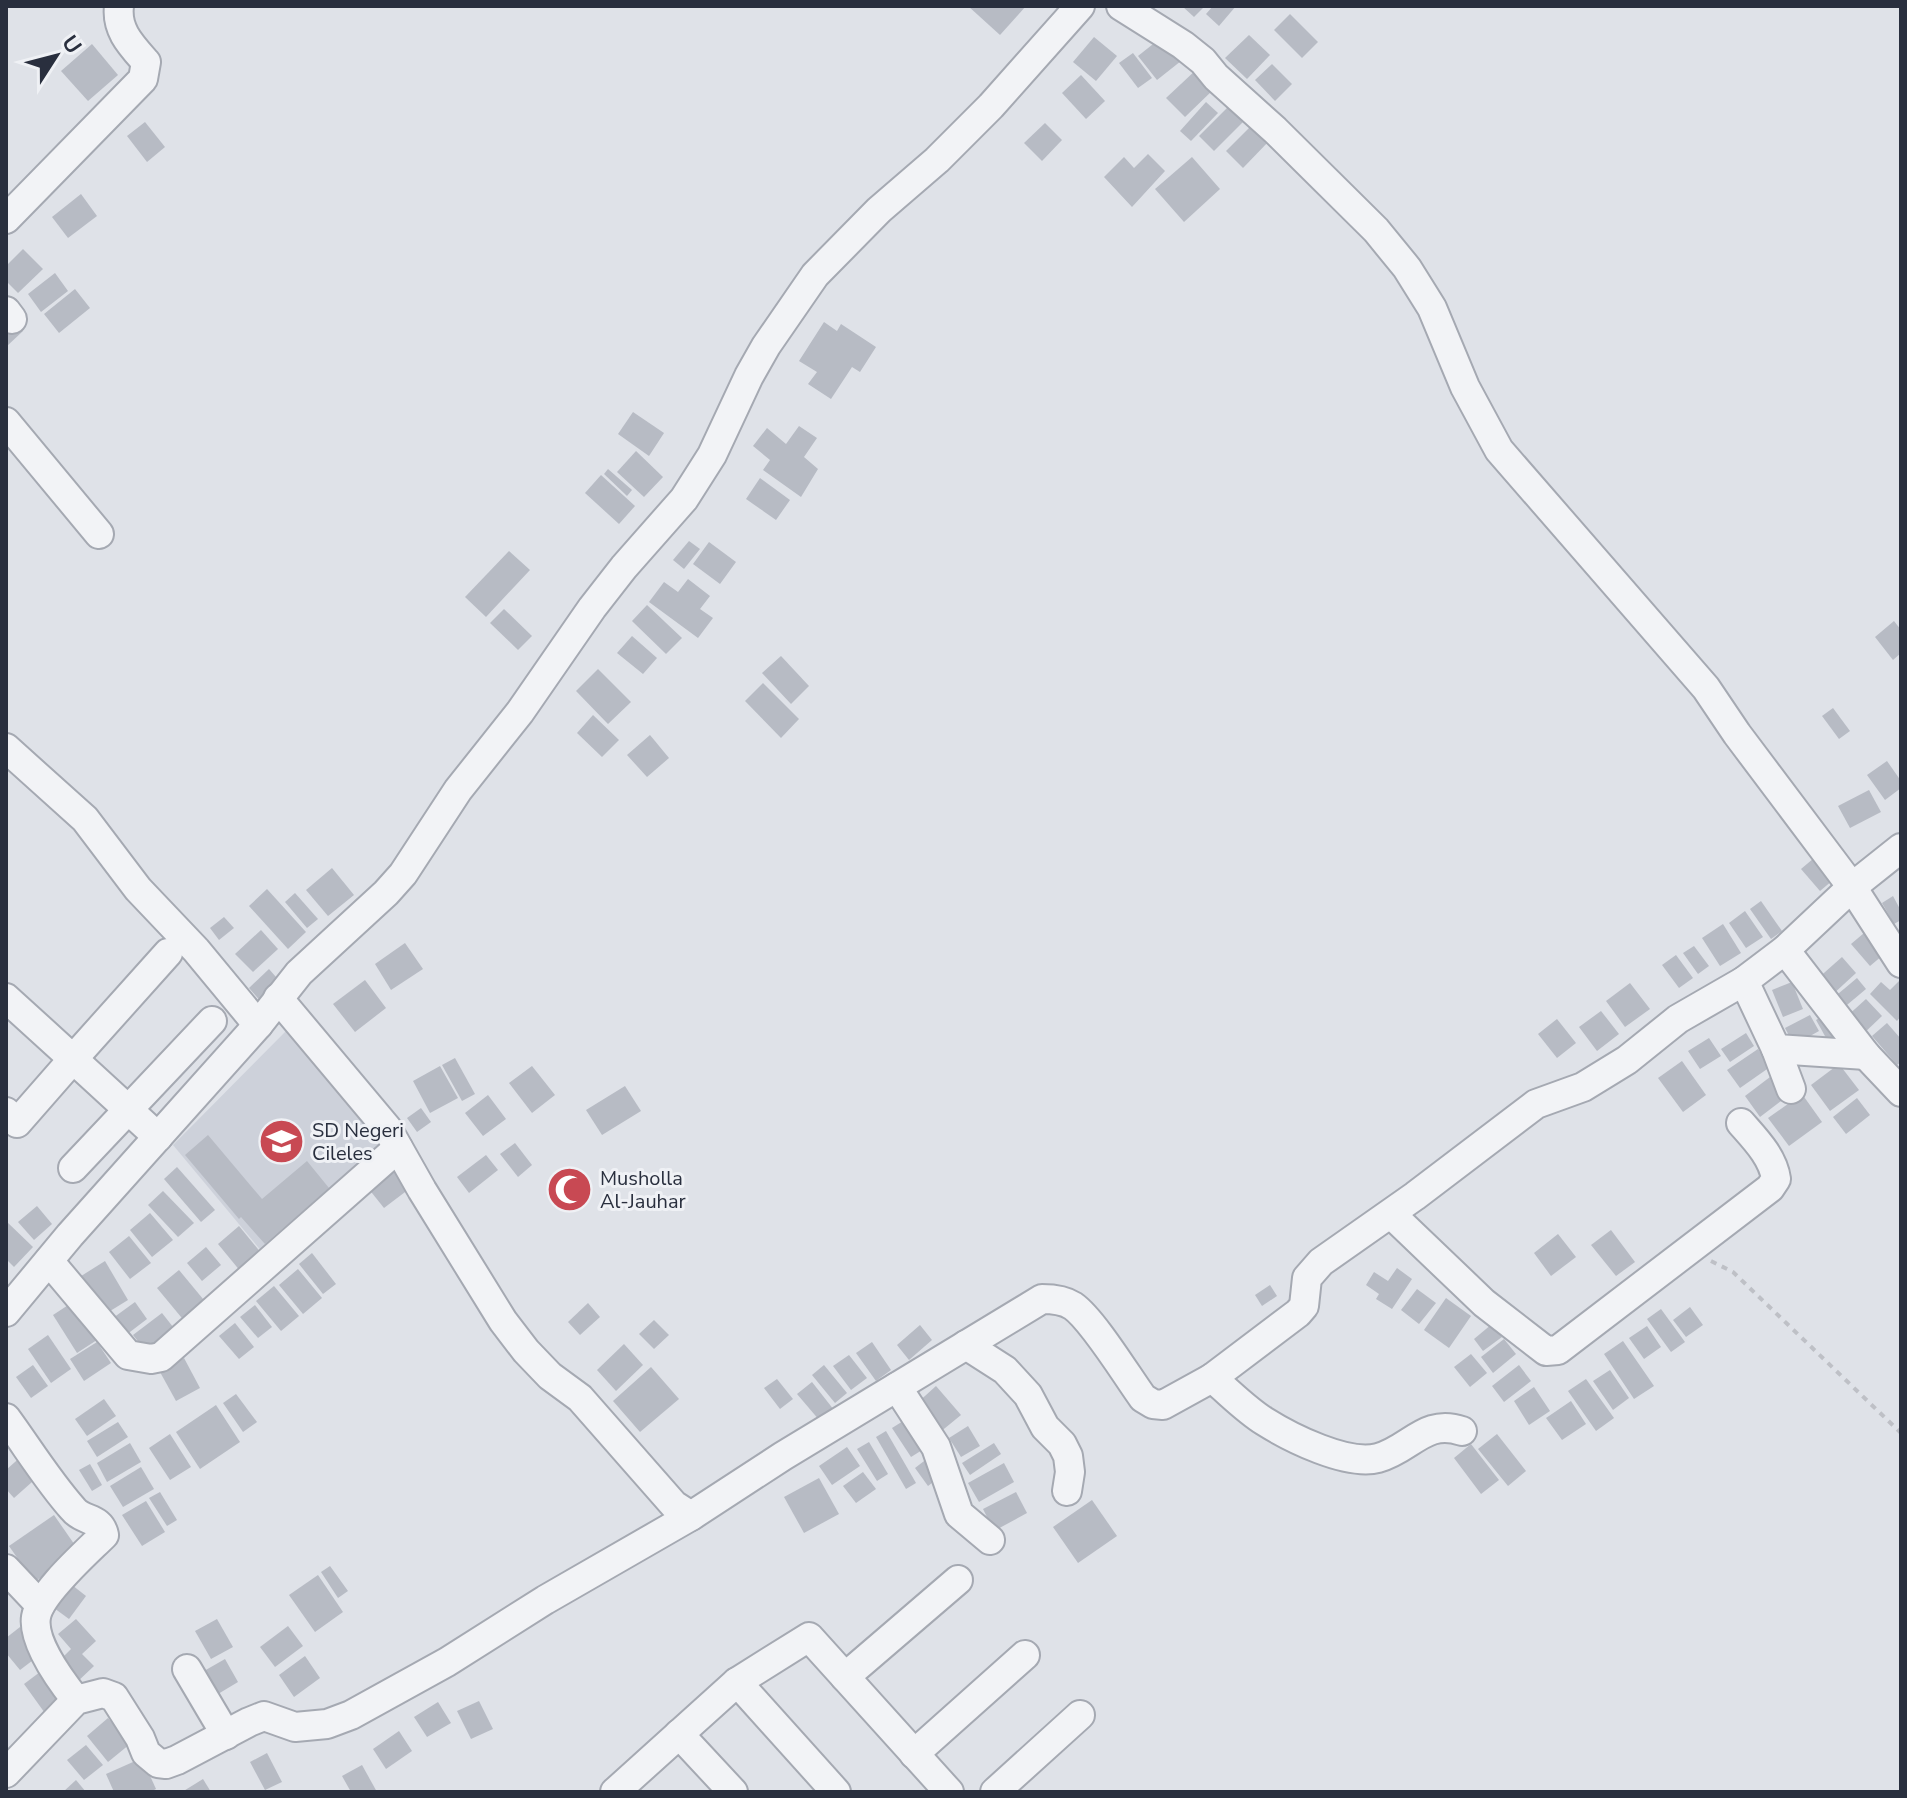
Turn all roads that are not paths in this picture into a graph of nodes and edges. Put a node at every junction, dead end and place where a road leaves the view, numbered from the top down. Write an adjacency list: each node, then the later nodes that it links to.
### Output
1 (119, 6): 4 (street)
2 (1080, 6): 15 (street)
3 (1121, 6): 9 (street)
4 (6, 219)
5 (6, 422): 6 (street)
6 (99, 534)
7 (6, 748): 17 (street)
8 (1901, 848): 9 (street)
9 (1852, 887): 10 (street); 12 (street)
10 (1785, 950): 13 (street); 19 (street)
11 (168, 953): 20 (street)
12 (1901, 963)
13 (1744, 981): 18 (street); 29 (street)
14 (6, 998): 20 (street)
15 (278, 998): 17 (street); 27 (street)
16 (212, 1021): 23 (street)
17 (258, 1025): 26 (street)
18 (1776, 1049): 19 (street); 21 (street)
19 (1866, 1055): 22 (street)
20 (73, 1059): 23 (street); 24 (street)
21 (1791, 1089)
22 (1901, 1092)
23 (130, 1110): 26 (street); 28 (street)
24 (6, 1112)
25 (1741, 1123): 29 (street)
26 (158, 1137): 30 (street)
27 (398, 1148): 30 (street); 38 (street)
28 (73, 1168)
29 (1391, 1214): 33 (street)
30 (49, 1261): 31 (street)
31 (6, 1312)
32 (966, 1345): 33 (street); 34 (street); 37 (street)
33 (1212, 1378): 36 (street)
34 (897, 1387): 38 (street); 39 (street)
35 (6, 1418): 42 (street)
36 (1462, 1431)
37 (1067, 1491)
38 (691, 1516): 50 (street)
39 (990, 1540)
40 (6, 1569): 42 (street)
41 (958, 1580): 45 (street)
42 (40, 1605): 47 (street)
43 (1025, 1655): 51 (street)
44 (187, 1669): 50 (street)
45 (845, 1677): 46 (street); 51 (street)
46 (737, 1682): 49 (street); 55 (street)
47 (76, 1700): 50 (street); 52 (street)
48 (1080, 1715): 57 (street)
49 (679, 1734): 53 (street); 54 (street)
50 (226, 1735)
51 (914, 1754): 56 (street)
52 (6, 1773)
53 (618, 1791)
54 (733, 1792)
55 (836, 1792)
56 (949, 1792)
57 (995, 1792)

